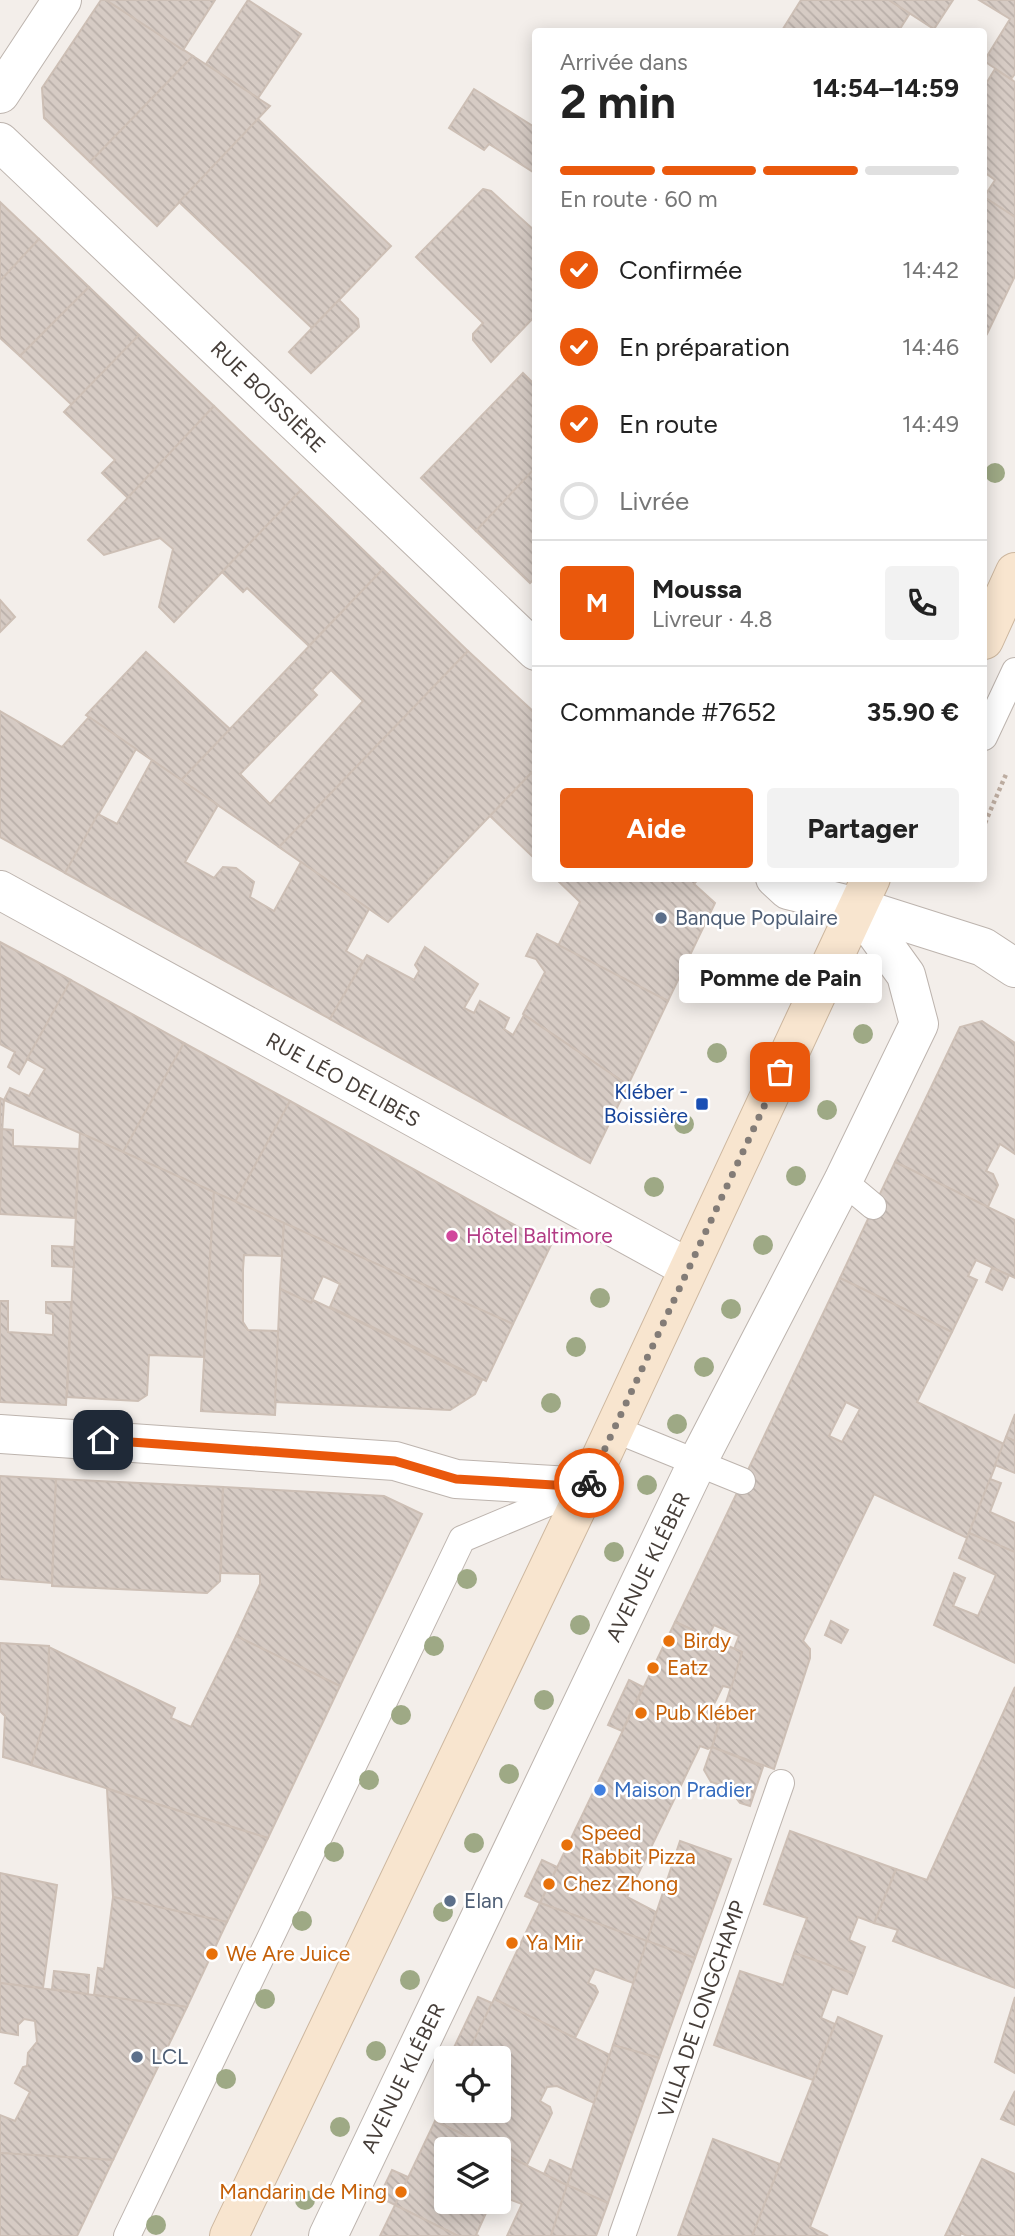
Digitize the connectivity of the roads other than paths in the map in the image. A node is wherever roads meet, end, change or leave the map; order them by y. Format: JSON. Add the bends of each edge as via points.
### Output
{"nodes":[{"id":1,"x":62,"y":0,"type":"edge"},
{"id":2,"x":0,"y":94,"type":"edge"},
{"id":3,"x":0,"y":142,"type":"edge"},
{"id":4,"x":1015,"y":572,"type":"edge"},
{"id":5,"x":987,"y":633,"type":"edge"},
{"id":6,"x":532,"y":647,"type":"edge"},
{"id":7,"x":1015,"y":671,"type":"edge"},
{"id":8,"x":987,"y":731,"type":"edge"},
{"id":9,"x":779,"y":882,"type":"edge"},
{"id":10,"x":883,"y":882,"type":"edge"},
{"id":11,"x":0,"y":890,"type":"edge"},
{"id":12,"x":864,"y":892,"type":"edge"},
{"id":13,"x":1015,"y":968,"type":"edge"},
{"id":14,"x":843,"y":1181,"type":"junction"},
{"id":15,"x":873,"y":1206,"type":"dead end"},
{"id":16,"x":688,"y":1268,"type":"junction"},
{"id":17,"x":614,"y":1429,"type":"junction"},
{"id":18,"x":0,"y":1434,"type":"edge"},
{"id":19,"x":697,"y":1463,"type":"junction"},
{"id":20,"x":742,"y":1481,"type":"dead end"},
{"id":21,"x":587,"y":1487,"type":"junction"},
{"id":22,"x":781,"y":1783,"type":"dead end"},
{"id":23,"x":127,"y":2236,"type":"edge"},
{"id":24,"x":229,"y":2236,"type":"edge"},
{"id":25,"x":328,"y":2236,"type":"edge"},
{"id":26,"x":622,"y":2236,"type":"edge"}],
"edges":[{"from":1,"to":2,"type":"street"},
{"from":3,"to":6,"type":"street","name":"RUE BOISSIÈRE"},
{"from":4,"to":5,"type":"main road"},
{"from":7,"to":8,"type":"lane"},
{"from":9,"to":12,"type":"street","via":[[788,890]]},
{"from":10,"to":12,"type":"lane"},
{"from":11,"to":16,"type":"street","name":"RUE LÉO DELIBES"},
{"from":12,"to":13,"type":"street","via":[[984,947]]},
{"from":12,"to":14,"type":"street","name":"AVENUE KLÉBER","via":[[906,975],[919,1024]]},
{"from":12,"to":16,"type":"main road"},
{"from":14,"to":15,"type":"lane"},
{"from":14,"to":19,"type":"street","name":"AVENUE KLÉBER"},
{"from":16,"to":17,"type":"main road"},
{"from":17,"to":19,"type":"lane"},
{"from":17,"to":21,"type":"main road"},
{"from":18,"to":21,"type":"street","via":[[395,1461],[456,1479]]},
{"from":19,"to":20,"type":"lane"},
{"from":19,"to":25,"type":"street","name":"AVENUE KLÉBER"},
{"from":21,"to":23,"type":"lane","via":[[462,1539]]},
{"from":21,"to":24,"type":"main road"},
{"from":22,"to":26,"type":"lane","name":"VILLA DE LONGCHAMP"}]}
